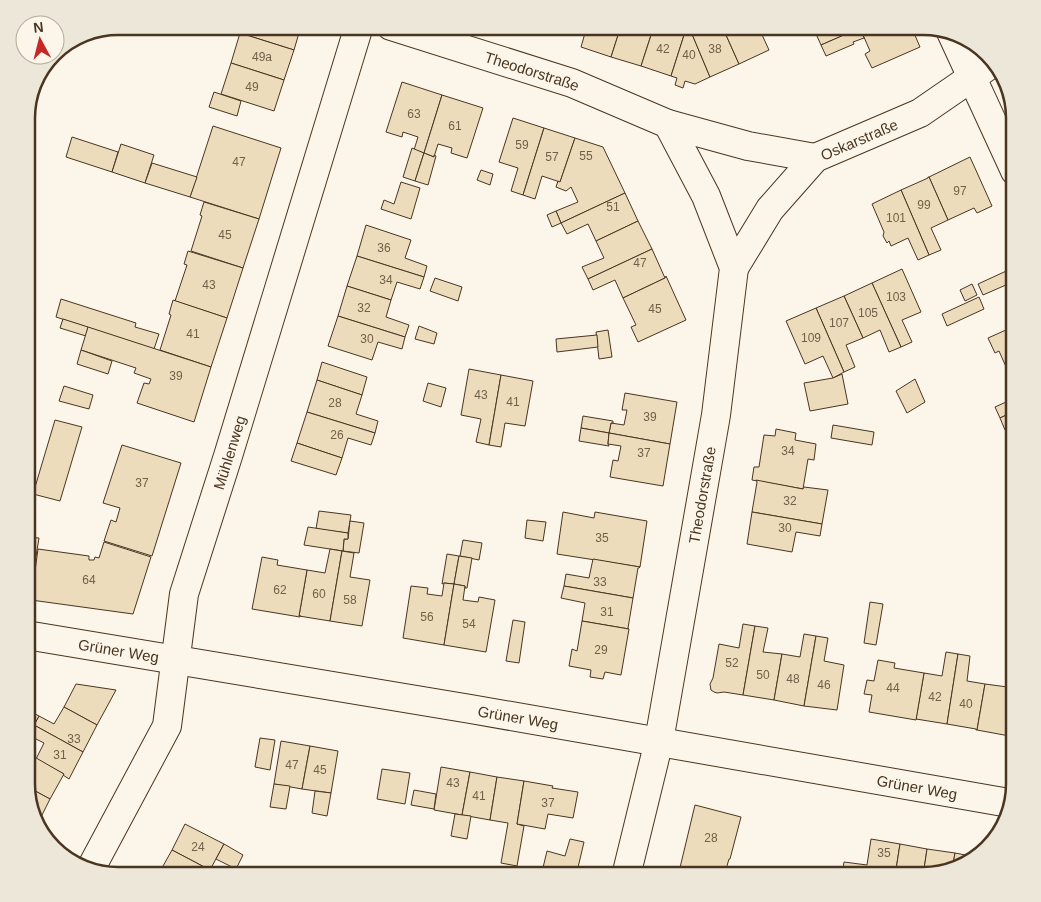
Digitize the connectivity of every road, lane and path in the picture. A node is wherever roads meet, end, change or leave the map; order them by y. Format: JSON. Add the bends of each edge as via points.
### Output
{"nodes":[{"id":1,"x":356,"y":35,"type":"edge"},
{"id":2,"x":420,"y":35,"type":"edge"},
{"id":3,"x":955,"y":41,"type":"edge"},
{"id":4,"x":988,"y":66,"type":"edge"},
{"id":5,"x":972,"y":77,"type":"junction"},
{"id":6,"x":668,"y":124,"type":"junction"},
{"id":7,"x":1006,"y":151,"type":"edge"},
{"id":8,"x":814,"y":158,"type":"junction"},
{"id":9,"x":734,"y":268,"type":"junction"},
{"id":10,"x":35,"y":636,"type":"edge"},
{"id":11,"x":175,"y":659,"type":"junction"},
{"id":12,"x":659,"y":741,"type":"junction"},
{"id":13,"x":1004,"y":802,"type":"edge"},
{"id":14,"x":94,"y":863,"type":"edge"},
{"id":15,"x":628,"y":867,"type":"edge"}],
"edges":[{"from":1,"to":11,"type":"street","name":"Mühlenweg","via":[[184,594]]},
{"from":2,"to":6,"type":"street","name":"Theodorstraße","via":[[572,83]]},
{"from":3,"to":5,"type":"street"},
{"from":4,"to":5,"type":"street","name":"Oskarstraße"},
{"from":5,"to":7,"type":"street"},
{"from":5,"to":8,"type":"street","name":"Oskarstraße","via":[[920,113]]},
{"from":6,"to":8,"type":"street","name":"Theodorstraße","via":[[748,146]]},
{"from":6,"to":9,"type":"street","name":"Theodorstraße","via":[[706,196]]},
{"from":8,"to":9,"type":"street","name":"Oskarstraße","via":[[770,209]]},
{"from":9,"to":12,"type":"street","name":"Theodorstraße","via":[[716,415]]},
{"from":10,"to":11,"type":"street","name":"Grüner Weg"},
{"from":11,"to":12,"type":"street","name":"Grüner Weg"},
{"from":11,"to":14,"type":"street","name":"Mühlenweg","via":[[167,726]]},
{"from":12,"to":13,"type":"street","name":"Grüner Weg"},
{"from":12,"to":15,"type":"street","name":"Theodorstraße"}]}
